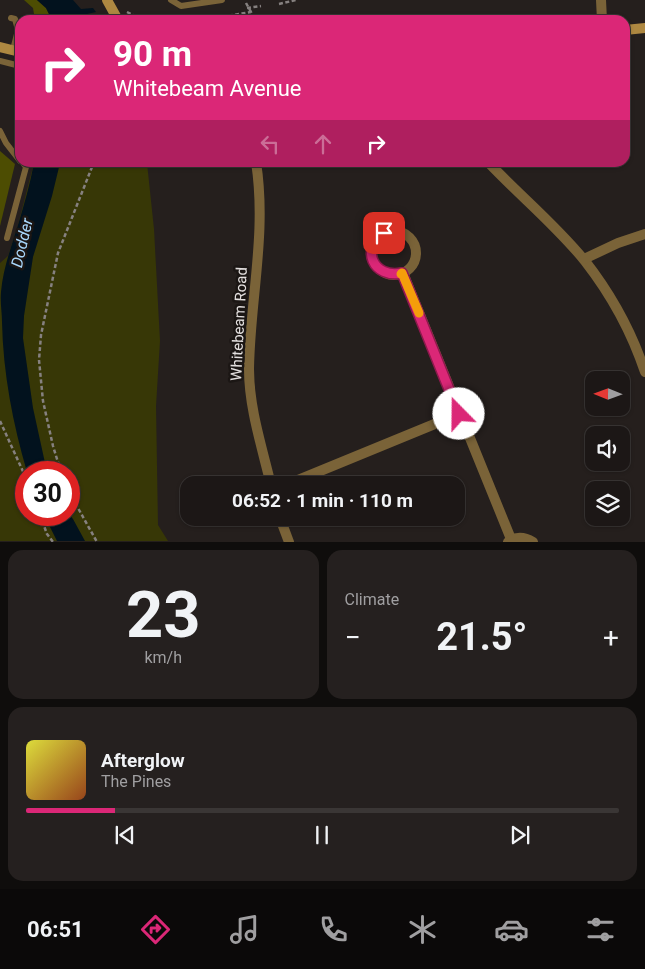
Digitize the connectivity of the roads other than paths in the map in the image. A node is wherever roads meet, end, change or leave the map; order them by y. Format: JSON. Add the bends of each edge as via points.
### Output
{"nodes":[{"id":1,"x":107,"y":0,"type":"edge"},
{"id":2,"x":171,"y":0,"type":"edge"},
{"id":3,"x":222,"y":0,"type":"edge"},
{"id":4,"x":601,"y":0,"type":"edge"},
{"id":5,"x":116,"y":15,"type":"edge"},
{"id":6,"x":602,"y":15,"type":"edge"},
{"id":7,"x":11,"y":18,"type":"dead end"},
{"id":8,"x":15,"y":18,"type":"edge"},
{"id":9,"x":645,"y":28,"type":"edge"},
{"id":10,"x":630,"y":30,"type":"edge"},
{"id":11,"x":0,"y":47,"type":"edge"},
{"id":12,"x":15,"y":51,"type":"edge"},
{"id":13,"x":0,"y":61,"type":"edge"},
{"id":14,"x":15,"y":65,"type":"edge"},
{"id":15,"x":0,"y":131,"type":"edge"},
{"id":16,"x":15,"y":153,"type":"edge"},
{"id":17,"x":23,"y":167,"type":"edge"},
{"id":18,"x":256,"y":167,"type":"edge"},
{"id":19,"x":493,"y":167,"type":"edge"},
{"id":20,"x":645,"y":234,"type":"edge"},
{"id":21,"x":7,"y":238,"type":"dead end"},
{"id":22,"x":584,"y":259,"type":"junction"},
{"id":23,"x":402,"y":273,"type":"junction"},
{"id":24,"x":645,"y":372,"type":"edge"},
{"id":25,"x":459,"y":414,"type":"junction"},
{"id":26,"x":269,"y":476,"type":"edge"},
{"id":27,"x":308,"y":476,"type":"edge"},
{"id":28,"x":283,"y":526,"type":"edge"},
{"id":29,"x":510,"y":540,"type":"edge"},
{"id":30,"x":290,"y":542,"type":"edge"},
{"id":31,"x":533,"y":542,"type":"edge"}],
"edges":[{"from":1,"to":5,"type":"main road"},
{"from":2,"to":3,"type":"lane","via":[[181,6]]},
{"from":4,"to":6,"type":"street"},
{"from":7,"to":8,"type":"lane"},
{"from":9,"to":10,"type":"main road"},
{"from":11,"to":12,"type":"main road"},
{"from":13,"to":14,"type":"lane"},
{"from":15,"to":16,"type":"lane"},
{"from":17,"to":21,"type":"lane"},
{"from":18,"to":26,"type":"street","name":"Whitebeam Road","via":[[260,242],[249,369],[251,396]]},
{"from":19,"to":22,"type":"street"},
{"from":20,"to":22,"type":"street"},
{"from":22,"to":24,"type":"street","via":[[620,315]]},
{"from":23,"to":23,"type":"street","via":[[392,275],[380,271],[373,260],[372,248],[384,233],[395,231],[406,235],[414,244],[414,261]]},
{"from":23,"to":25,"type":"street"},
{"from":25,"to":27,"type":"street"},
{"from":25,"to":29,"type":"street"},
{"from":28,"to":30,"type":"street"},
{"from":29,"to":31,"type":"street","via":[[524,538]]}]}
